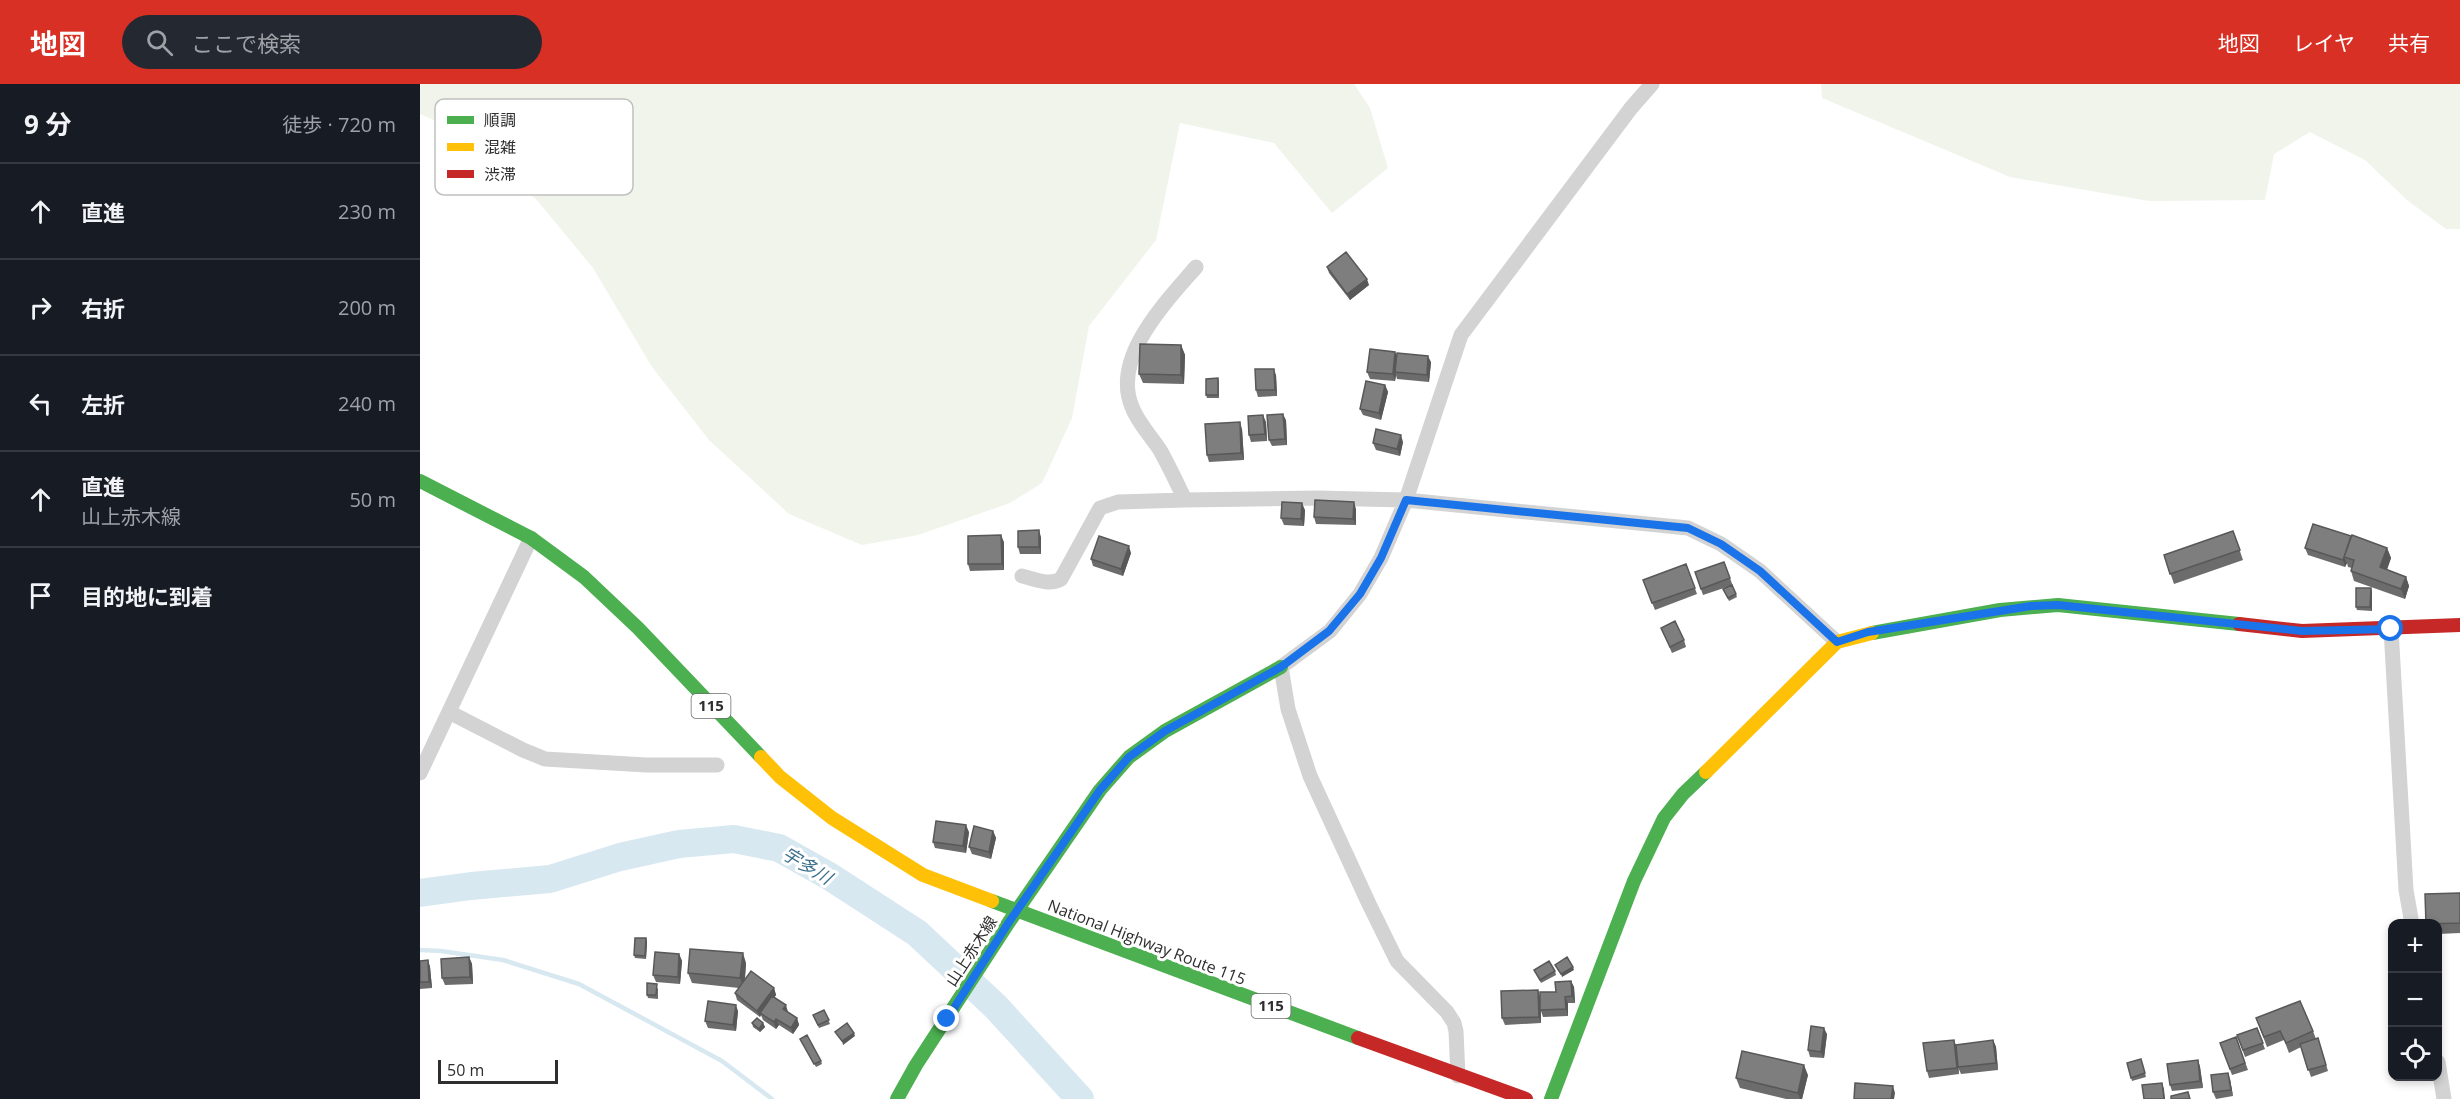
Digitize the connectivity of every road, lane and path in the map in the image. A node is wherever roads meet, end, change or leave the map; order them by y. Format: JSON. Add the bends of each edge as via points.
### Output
{"nodes":[{"id":1,"x":1652,"y":84,"type":"edge"},
{"id":2,"x":1196,"y":267,"type":"dead end"},
{"id":3,"x":420,"y":481,"type":"edge"},
{"id":4,"x":1185,"y":500,"type":"junction"},
{"id":5,"x":1406,"y":500,"type":"junction"},
{"id":6,"x":531,"y":538,"type":"junction"},
{"id":7,"x":1022,"y":576,"type":"dead end"},
{"id":8,"x":2460,"y":625,"type":"edge"},
{"id":9,"x":2391,"y":629,"type":"junction"},
{"id":10,"x":1837,"y":642,"type":"junction"},
{"id":11,"x":1281,"y":667,"type":"junction"},
{"id":12,"x":448,"y":712,"type":"junction"},
{"id":13,"x":717,"y":765,"type":"dead end"},
{"id":14,"x":420,"y":773,"type":"edge"},
{"id":15,"x":1013,"y":917,"type":"junction"},
{"id":16,"x":2411,"y":919,"type":"edge"},
{"id":17,"x":1458,"y":1076,"type":"junction"},
{"id":18,"x":2441,"y":1081,"type":"edge"},
{"id":19,"x":897,"y":1099,"type":"edge"},
{"id":20,"x":1526,"y":1099,"type":"edge"},
{"id":21,"x":1551,"y":1099,"type":"edge"},
{"id":22,"x":2444,"y":1099,"type":"edge"}],
"edges":[{"from":1,"to":5,"type":"street","via":[[1461,335]]},
{"from":2,"to":4,"type":"street","via":[[1143,334],[1129,366],[1126,387],[1132,408]]},
{"from":3,"to":6,"type":"main road","name":"National Highway Route 115","number":"115"},
{"from":4,"to":5,"type":"street"},
{"from":4,"to":7,"type":"street","via":[[1119,502],[1100,508],[1061,579],[1047,583]]},
{"from":5,"to":10,"type":"street","via":[[1688,528],[1721,544],[1760,571]]},
{"from":5,"to":11,"type":"street","via":[[1381,558],[1360,594],[1329,631]]},
{"from":6,"to":12,"type":"street"},
{"from":6,"to":15,"type":"main road","name":"National Highway Route 115","number":"115","via":[[584,577],[780,777],[832,818],[923,875]]},
{"from":8,"to":9,"type":"main road"},
{"from":9,"to":10,"type":"main road","via":[[2302,631],[2049,605],[1868,632]]},
{"from":9,"to":16,"type":"street","via":[[2406,890]]},
{"from":10,"to":21,"type":"main road","via":[[1683,794],[1664,818],[1634,881]]},
{"from":11,"to":15,"type":"main road","name":"山上赤木線","via":[[1165,731],[1129,757],[1100,790]]},
{"from":11,"to":17,"type":"street","via":[[1288,709],[1310,776],[1369,904],[1397,961],[1454,1023]]},
{"from":12,"to":13,"type":"street","via":[[545,759]]},
{"from":12,"to":14,"type":"street"},
{"from":15,"to":17,"type":"main road","name":"National Highway Route 115","number":"115"},
{"from":15,"to":19,"type":"main road","name":"山上赤木線"},
{"from":17,"to":20,"type":"main road","name":"National Highway Route 115","number":"115"},
{"from":18,"to":22,"type":"street"}]}
